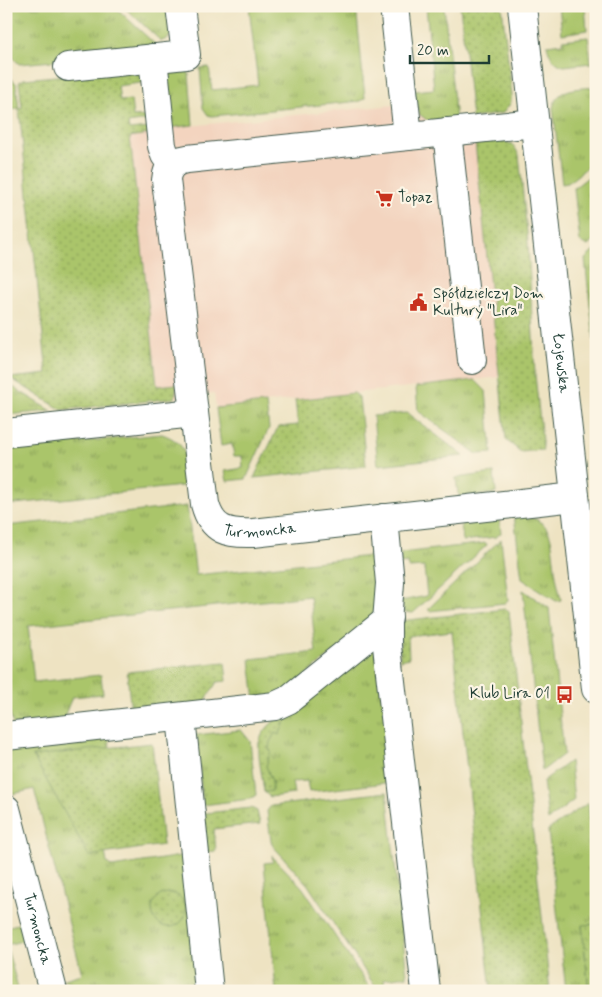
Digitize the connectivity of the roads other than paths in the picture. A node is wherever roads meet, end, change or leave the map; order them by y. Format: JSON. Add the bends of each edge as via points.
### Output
{"nodes":[{"id":1,"x":180,"y":6,"type":"edge"},
{"id":2,"x":394,"y":6,"type":"edge"},
{"id":3,"x":522,"y":6,"type":"edge"},
{"id":4,"x":153,"y":58,"type":"junction"},
{"id":5,"x":68,"y":67,"type":"dead end"},
{"id":6,"x":535,"y":123,"type":"junction"},
{"id":7,"x":447,"y":132,"type":"junction"},
{"id":8,"x":408,"y":136,"type":"junction"},
{"id":9,"x":172,"y":164,"type":"junction"},
{"id":10,"x":472,"y":360,"type":"dead end"},
{"id":11,"x":194,"y":413,"type":"junction"},
{"id":12,"x":6,"y":433,"type":"edge"},
{"id":13,"x":575,"y":497,"type":"junction"},
{"id":14,"x":384,"y":518,"type":"junction"},
{"id":15,"x":388,"y":618,"type":"junction"},
{"id":16,"x":596,"y":688,"type":"edge"},
{"id":17,"x":181,"y":717,"type":"junction"},
{"id":18,"x":15,"y":735,"type":"edge"},
{"id":19,"x":6,"y":809,"type":"edge"},
{"id":20,"x":53,"y":991,"type":"edge"},
{"id":21,"x":209,"y":991,"type":"edge"},
{"id":22,"x":426,"y":991,"type":"edge"}],
"edges":[{"from":1,"to":4,"type":"street","via":[[186,55]]},
{"from":2,"to":8,"type":"street"},
{"from":3,"to":6,"type":"street","name":"Łojewska"},
{"from":4,"to":5,"type":"street"},
{"from":4,"to":9,"type":"street","via":[[162,146]]},
{"from":6,"to":7,"type":"street"},
{"from":6,"to":13,"type":"street","name":"Łojewska"},
{"from":7,"to":8,"type":"street"},
{"from":7,"to":10,"type":"street"},
{"from":8,"to":9,"type":"street","via":[[187,159]]},
{"from":9,"to":11,"type":"street","name":"Turmoncka","via":[[166,180]]},
{"from":11,"to":12,"type":"street"},
{"from":11,"to":14,"type":"street","name":"Turmoncka","via":[[205,504],[210,518],[221,528],[235,534]]},
{"from":13,"to":14,"type":"street","name":"Turmoncka"},
{"from":13,"to":16,"type":"street","name":"Łojewska"},
{"from":14,"to":15,"type":"street","via":[[390,576]]},
{"from":15,"to":17,"type":"street","via":[[283,703],[268,708]]},
{"from":15,"to":22,"type":"street","via":[[387,646]]},
{"from":17,"to":18,"type":"street"},
{"from":17,"to":21,"type":"street"},
{"from":19,"to":20,"type":"street","name":"Turmoncka"}]}
